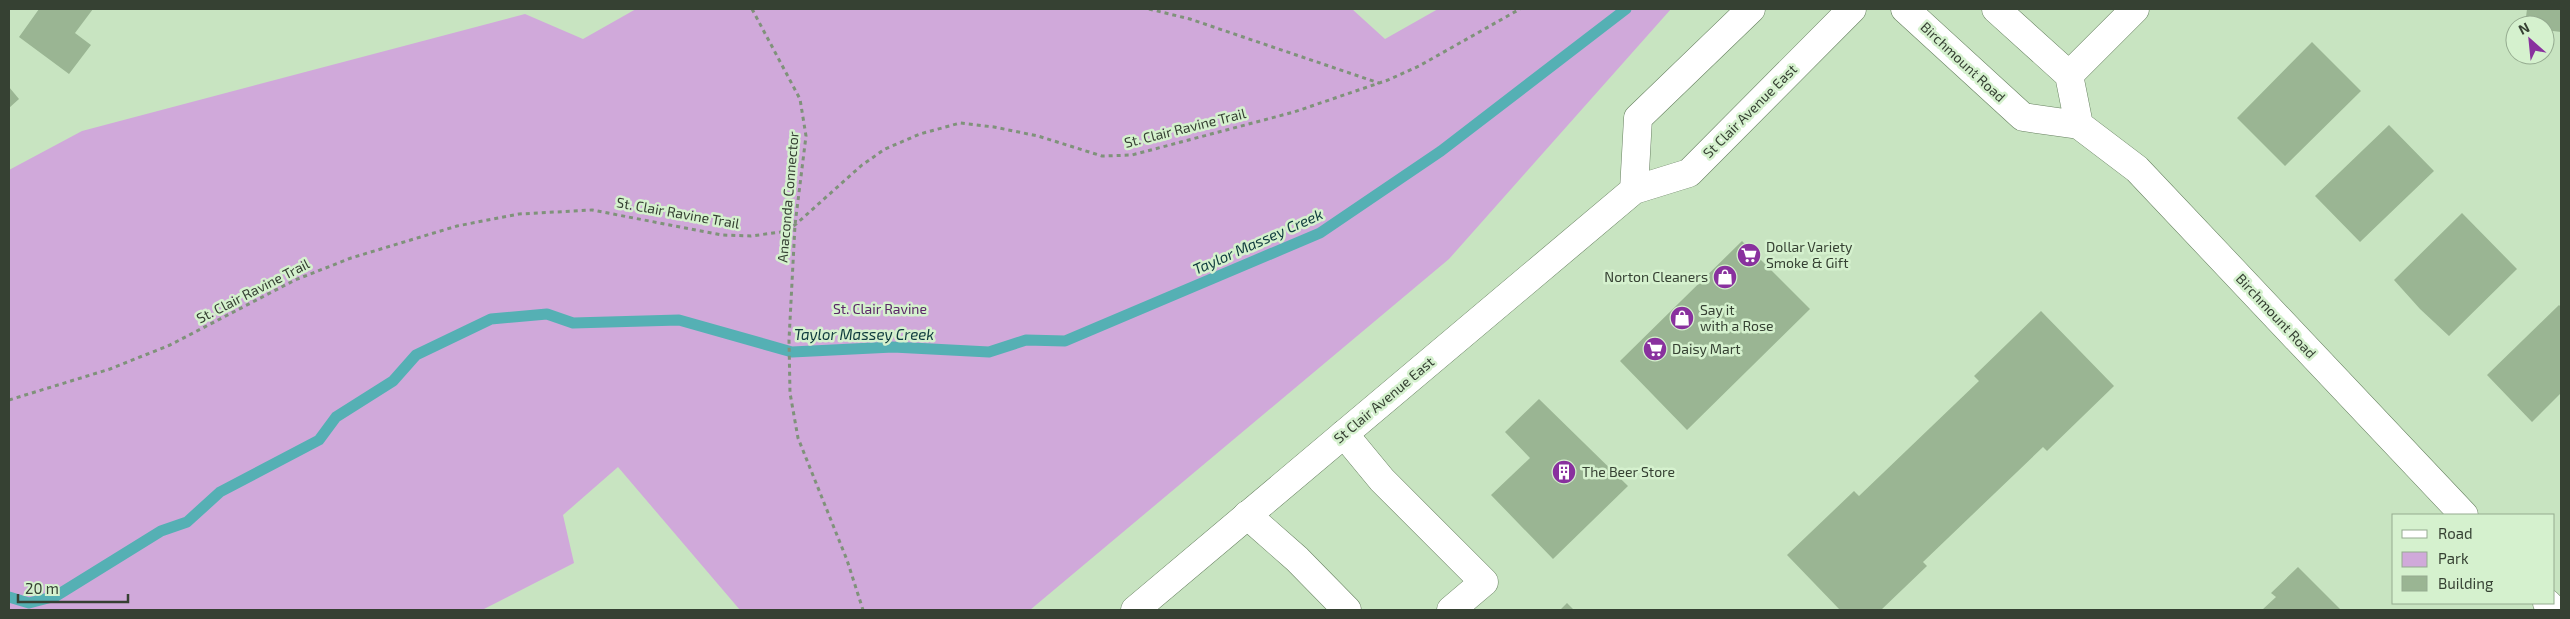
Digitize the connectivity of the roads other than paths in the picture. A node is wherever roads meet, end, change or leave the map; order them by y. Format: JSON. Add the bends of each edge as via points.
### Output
{"nodes":[{"id":1,"x":1751,"y":9,"type":"edge"},
{"id":2,"x":1852,"y":9,"type":"edge"},
{"id":3,"x":1905,"y":9,"type":"edge"},
{"id":4,"x":1996,"y":9,"type":"edge"},
{"id":5,"x":2135,"y":9,"type":"edge"},
{"id":6,"x":2069,"y":75,"type":"junction"},
{"id":7,"x":2079,"y":126,"type":"junction"},
{"id":8,"x":1634,"y":190,"type":"junction"},
{"id":9,"x":1344,"y":434,"type":"junction"},
{"id":10,"x":2463,"y":514,"type":"edge"},
{"id":11,"x":1247,"y":515,"type":"junction"},
{"id":12,"x":1135,"y":610,"type":"edge"},
{"id":13,"x":1347,"y":610,"type":"edge"},
{"id":14,"x":1452,"y":610,"type":"edge"}],
"edges":[{"from":1,"to":8,"type":"main road","via":[[1638,118]]},
{"from":2,"to":8,"type":"main road","name":"St Clair Avenue East","via":[[1689,173]]},
{"from":3,"to":7,"type":"main road","name":"Birchmount Road","via":[[2023,117]]},
{"from":4,"to":6,"type":"main road"},
{"from":5,"to":6,"type":"main road"},
{"from":6,"to":7,"type":"main road"},
{"from":7,"to":10,"type":"main road","name":"Birchmount Road","via":[[2137,169]]},
{"from":8,"to":9,"type":"main road","name":"St Clair Avenue East"},
{"from":9,"to":11,"type":"main road","name":"St Clair Avenue East"},
{"from":9,"to":14,"type":"main road","via":[[1382,480],[1484,582]]},
{"from":11,"to":12,"type":"main road","name":"St Clair Avenue East"},
{"from":11,"to":13,"type":"main road","via":[[1297,558]]}]}
